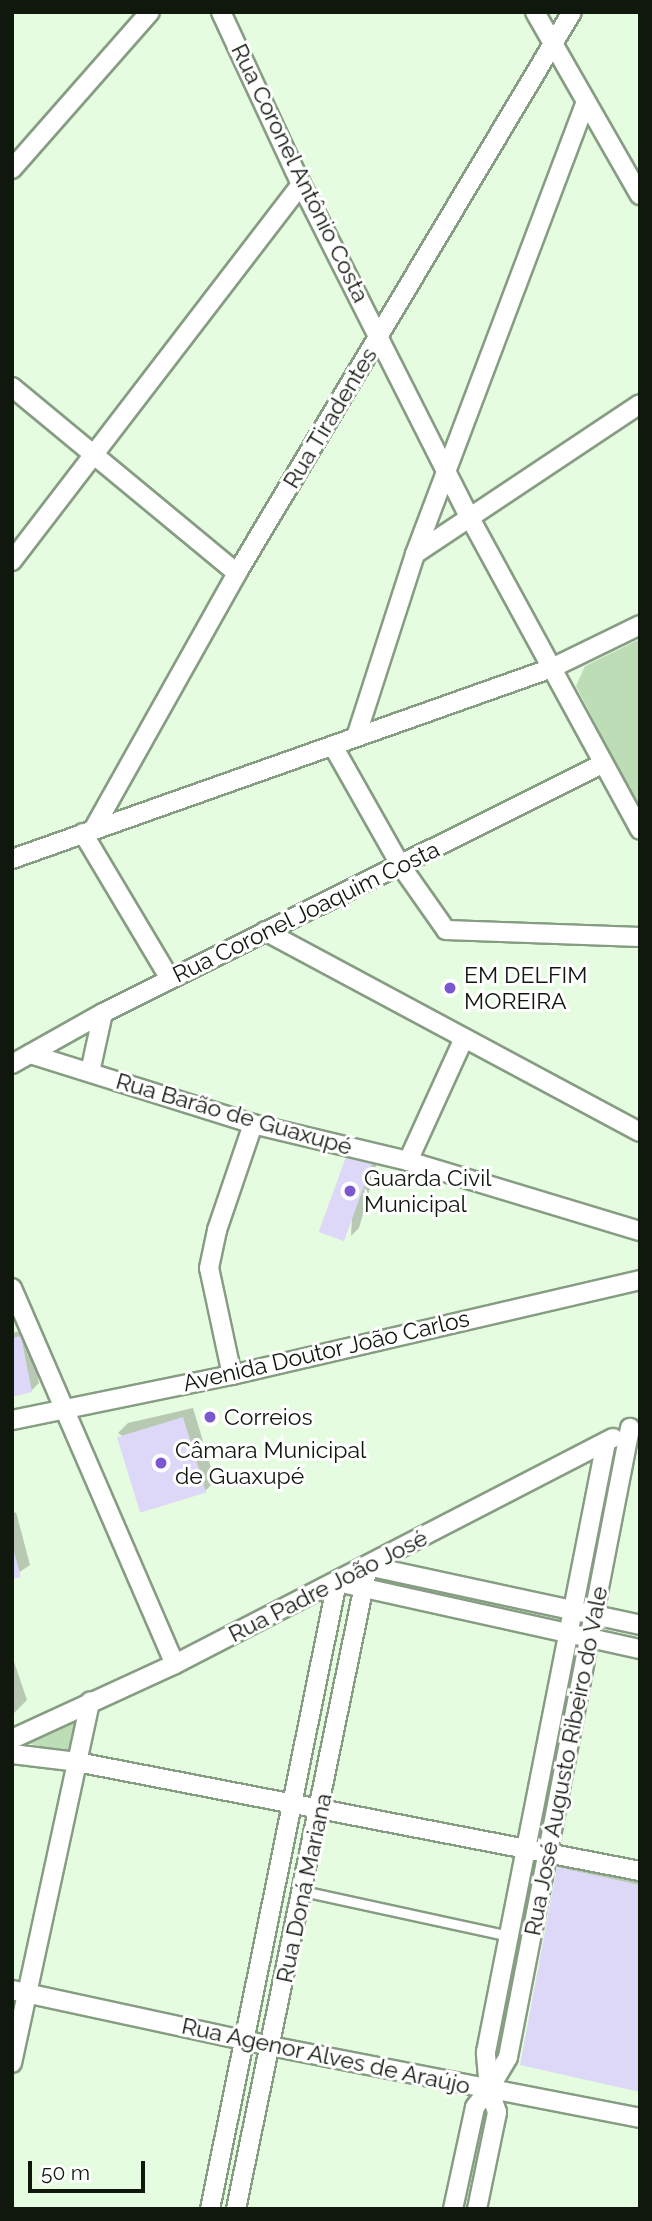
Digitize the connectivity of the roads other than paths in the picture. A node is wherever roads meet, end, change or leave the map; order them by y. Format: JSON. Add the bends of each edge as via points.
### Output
{"nodes":[{"id":1,"x":221,"y":12,"type":"edge"},
{"id":2,"x":535,"y":12,"type":"edge"},
{"id":3,"x":572,"y":12,"type":"edge"},
{"id":4,"x":139,"y":16,"type":"edge"},
{"id":5,"x":554,"y":44,"type":"junction"},
{"id":6,"x":585,"y":104,"type":"junction"},
{"id":7,"x":12,"y":169,"type":"edge"},
{"id":8,"x":301,"y":184,"type":"junction"},
{"id":9,"x":640,"y":195,"type":"edge"},
{"id":10,"x":380,"y":335,"type":"junction"},
{"id":11,"x":12,"y":387,"type":"edge"},
{"id":12,"x":640,"y":404,"type":"edge"},
{"id":13,"x":95,"y":455,"type":"junction"},
{"id":14,"x":447,"y":468,"type":"junction"},
{"id":15,"x":470,"y":518,"type":"junction"},
{"id":16,"x":415,"y":554,"type":"junction"},
{"id":17,"x":12,"y":561,"type":"edge"},
{"id":18,"x":237,"y":573,"type":"junction"},
{"id":19,"x":640,"y":625,"type":"edge"},
{"id":20,"x":552,"y":668,"type":"junction"},
{"id":21,"x":356,"y":737,"type":"junction"},
{"id":22,"x":332,"y":746,"type":"junction"},
{"id":23,"x":602,"y":764,"type":"junction"},
{"id":24,"x":88,"y":830,"type":"junction"},
{"id":25,"x":640,"y":830,"type":"edge"},
{"id":26,"x":12,"y":859,"type":"edge"},
{"id":27,"x":401,"y":866,"type":"junction"},
{"id":28,"x":265,"y":931,"type":"junction"},
{"id":29,"x":640,"y":937,"type":"edge"},
{"id":30,"x":170,"y":979,"type":"junction"},
{"id":31,"x":103,"y":1013,"type":"junction"},
{"id":32,"x":464,"y":1038,"type":"junction"},
{"id":33,"x":30,"y":1054,"type":"junction"},
{"id":34,"x":12,"y":1063,"type":"edge"},
{"id":35,"x":90,"y":1072,"type":"junction"},
{"id":36,"x":253,"y":1124,"type":"junction"},
{"id":37,"x":640,"y":1132,"type":"edge"},
{"id":38,"x":408,"y":1161,"type":"junction"},
{"id":39,"x":640,"y":1231,"type":"edge"},
{"id":40,"x":640,"y":1280,"type":"edge"},
{"id":41,"x":12,"y":1288,"type":"edge"},
{"id":42,"x":232,"y":1375,"type":"junction"},
{"id":43,"x":66,"y":1406,"type":"junction"},
{"id":44,"x":12,"y":1420,"type":"edge"},
{"id":45,"x":635,"y":1426,"type":"edge"},
{"id":46,"x":606,"y":1442,"type":"junction"},
{"id":47,"x":368,"y":1566,"type":"junction"},
{"id":48,"x":337,"y":1582,"type":"junction"},
{"id":49,"x":364,"y":1588,"type":"junction"},
{"id":50,"x":572,"y":1611,"type":"junction"},
{"id":51,"x":595,"y":1615,"type":"junction"},
{"id":52,"x":640,"y":1625,"type":"edge"},
{"id":53,"x":568,"y":1632,"type":"junction"},
{"id":54,"x":591,"y":1639,"type":"junction"},
{"id":55,"x":640,"y":1648,"type":"edge"},
{"id":56,"x":175,"y":1664,"type":"junction"},
{"id":57,"x":90,"y":1701,"type":"junction"},
{"id":58,"x":12,"y":1739,"type":"edge"},
{"id":59,"x":12,"y":1754,"type":"edge"},
{"id":60,"x":78,"y":1762,"type":"junction"},
{"id":61,"x":295,"y":1804,"type":"junction"},
{"id":62,"x":321,"y":1809,"type":"junction"},
{"id":63,"x":525,"y":1848,"type":"junction"},
{"id":64,"x":549,"y":1852,"type":"junction"},
{"id":65,"x":640,"y":1871,"type":"edge"},
{"id":66,"x":303,"y":1891,"type":"junction"},
{"id":67,"x":509,"y":1936,"type":"junction"},
{"id":68,"x":19,"y":1992,"type":"edge"},
{"id":69,"x":243,"y":2040,"type":"junction"},
{"id":70,"x":270,"y":2046,"type":"junction"},
{"id":71,"x":12,"y":2063,"type":"edge"},
{"id":72,"x":489,"y":2089,"type":"junction"},
{"id":73,"x":640,"y":2118,"type":"edge"},
{"id":74,"x":210,"y":2209,"type":"edge"},
{"id":75,"x":236,"y":2209,"type":"edge"},
{"id":76,"x":453,"y":2209,"type":"edge"},
{"id":77,"x":477,"y":2209,"type":"edge"}],
"edges":[{"from":1,"to":8,"type":"street","name":"Rua Coronel Antônio Costa"},
{"from":2,"to":5,"type":"street"},
{"from":3,"to":5,"type":"street","name":"Rua Tiradentes"},
{"from":4,"to":7,"type":"street"},
{"from":5,"to":6,"type":"street"},
{"from":5,"to":10,"type":"street","name":"Rua Tiradentes"},
{"from":6,"to":9,"type":"street"},
{"from":6,"to":14,"type":"street"},
{"from":8,"to":10,"type":"street","name":"Rua Coronel Antônio Costa"},
{"from":8,"to":13,"type":"street"},
{"from":10,"to":14,"type":"street","name":"Rua Coronel Antônio Costa"},
{"from":10,"to":18,"type":"street","name":"Rua Tiradentes"},
{"from":11,"to":13,"type":"street"},
{"from":12,"to":15,"type":"street"},
{"from":13,"to":17,"type":"street"},
{"from":13,"to":18,"type":"street"},
{"from":14,"to":15,"type":"street","name":"Rua Coronel Antônio Costa"},
{"from":14,"to":16,"type":"street"},
{"from":15,"to":16,"type":"street"},
{"from":15,"to":20,"type":"street","name":"Rua Coronel Antônio Costa"},
{"from":16,"to":21,"type":"street"},
{"from":18,"to":24,"type":"street","name":"Rua Tiradentes"},
{"from":19,"to":20,"type":"street"},
{"from":20,"to":21,"type":"street"},
{"from":20,"to":23,"type":"street","name":"Rua Coronel Antônio Costa"},
{"from":21,"to":22,"type":"street"},
{"from":22,"to":24,"type":"street"},
{"from":22,"to":27,"type":"street"},
{"from":23,"to":25,"type":"street","name":"Rua Coronel Antônio Costa"},
{"from":23,"to":27,"type":"street","name":"Rua Coronel Joaquim Costa"},
{"from":24,"to":26,"type":"street"},
{"from":24,"to":30,"type":"street"},
{"from":27,"to":28,"type":"street","name":"Rua Coronel Joaquim Costa"},
{"from":27,"to":29,"type":"street","via":[[439,923],[456,933]]},
{"from":28,"to":30,"type":"street","name":"Rua Coronel Joaquim Costa"},
{"from":28,"to":32,"type":"street"},
{"from":30,"to":31,"type":"street","name":"Rua Coronel Joaquim Costa"},
{"from":31,"to":33,"type":"street","name":"Rua Coronel Joaquim Costa"},
{"from":31,"to":35,"type":"street"},
{"from":32,"to":37,"type":"street"},
{"from":32,"to":38,"type":"street"},
{"from":33,"to":34,"type":"street","name":"Rua Coronel Joaquim Costa"},
{"from":33,"to":35,"type":"street","name":"Rua Barão de Guaxupé"},
{"from":35,"to":36,"type":"street","name":"Rua Barão de Guaxupé"},
{"from":36,"to":38,"type":"street","name":"Rua Barão de Guaxupé"},
{"from":36,"to":42,"type":"street","via":[[209,1268]]},
{"from":38,"to":39,"type":"street","name":"Rua Barão de Guaxupé"},
{"from":40,"to":42,"type":"street","name":"Avenida Doutor João Carlos"},
{"from":41,"to":43,"type":"street"},
{"from":42,"to":43,"type":"street","name":"Avenida Doutor João Carlos"},
{"from":43,"to":44,"type":"street","name":"Avenida Doutor João Carlos"},
{"from":43,"to":56,"type":"street"},
{"from":45,"to":46,"type":"street","name":"Rua Padre João José"},
{"from":45,"to":51,"type":"street","name":"Rua José Augusto Ribeiro do Vale"},
{"from":46,"to":47,"type":"street","name":"Rua Padre João José"},
{"from":46,"to":50,"type":"street","name":"Rua José Augusto Ribeiro do Vale"},
{"from":47,"to":48,"type":"street","name":"Rua Padre João José"},
{"from":47,"to":49,"type":"street","name":"Rua Doná Mariana"},
{"from":47,"to":50,"type":"street"},
{"from":48,"to":49,"type":"street"},
{"from":48,"to":56,"type":"street","name":"Rua Padre João José"},
{"from":48,"to":61,"type":"street","name":"Rua Doná Mariana"},
{"from":49,"to":53,"type":"street"},
{"from":49,"to":62,"type":"street","name":"Rua Doná Mariana"},
{"from":50,"to":51,"type":"street"},
{"from":50,"to":53,"type":"street","name":"Rua José Augusto Ribeiro do Vale"},
{"from":51,"to":52,"type":"street"},
{"from":51,"to":54,"type":"street","name":"Rua José Augusto Ribeiro do Vale"},
{"from":53,"to":54,"type":"street"},
{"from":53,"to":63,"type":"street","name":"Rua José Augusto Ribeiro do Vale"},
{"from":54,"to":55,"type":"street"},
{"from":54,"to":64,"type":"street","name":"Rua José Augusto Ribeiro do Vale"},
{"from":56,"to":57,"type":"street","name":"Rua Padre João José"},
{"from":57,"to":58,"type":"street","name":"Rua Padre João José"},
{"from":57,"to":60,"type":"street"},
{"from":59,"to":60,"type":"street"},
{"from":60,"to":61,"type":"street"},
{"from":60,"to":68,"type":"street"},
{"from":61,"to":62,"type":"street"},
{"from":61,"to":69,"type":"street","name":"Rua Doná Mariana"},
{"from":62,"to":63,"type":"street"},
{"from":62,"to":66,"type":"street","name":"Rua Doná Mariana"},
{"from":63,"to":64,"type":"street"},
{"from":63,"to":67,"type":"street","name":"Rua José Augusto Ribeiro do Vale"},
{"from":64,"to":65,"type":"street"},
{"from":64,"to":72,"type":"street","name":"Rua José Augusto Ribeiro do Vale","via":[[508,2057]]},
{"from":66,"to":67,"type":"lane"},
{"from":66,"to":70,"type":"street","name":"Rua Doná Mariana"},
{"from":67,"to":72,"type":"street","name":"Rua José Augusto Ribeiro do Vale","via":[[486,2052]]},
{"from":68,"to":69,"type":"street","name":"Rua Agenor Alves de Araújo"},
{"from":68,"to":71,"type":"street"},
{"from":69,"to":70,"type":"street","name":"Rua Agenor Alves de Araújo"},
{"from":69,"to":74,"type":"street","name":"Rua Doná Mariana"},
{"from":70,"to":72,"type":"street","name":"Rua Agenor Alves de Araújo"},
{"from":70,"to":75,"type":"street","name":"Rua Doná Mariana"},
{"from":72,"to":73,"type":"street","name":"Rua Agenor Alves de Araújo"},
{"from":72,"to":76,"type":"street","name":"Rua José Augusto Ribeiro do Vale","via":[[475,2107]]},
{"from":72,"to":77,"type":"street","name":"Rua José Augusto Ribeiro do Vale","via":[[497,2112]]}]}
